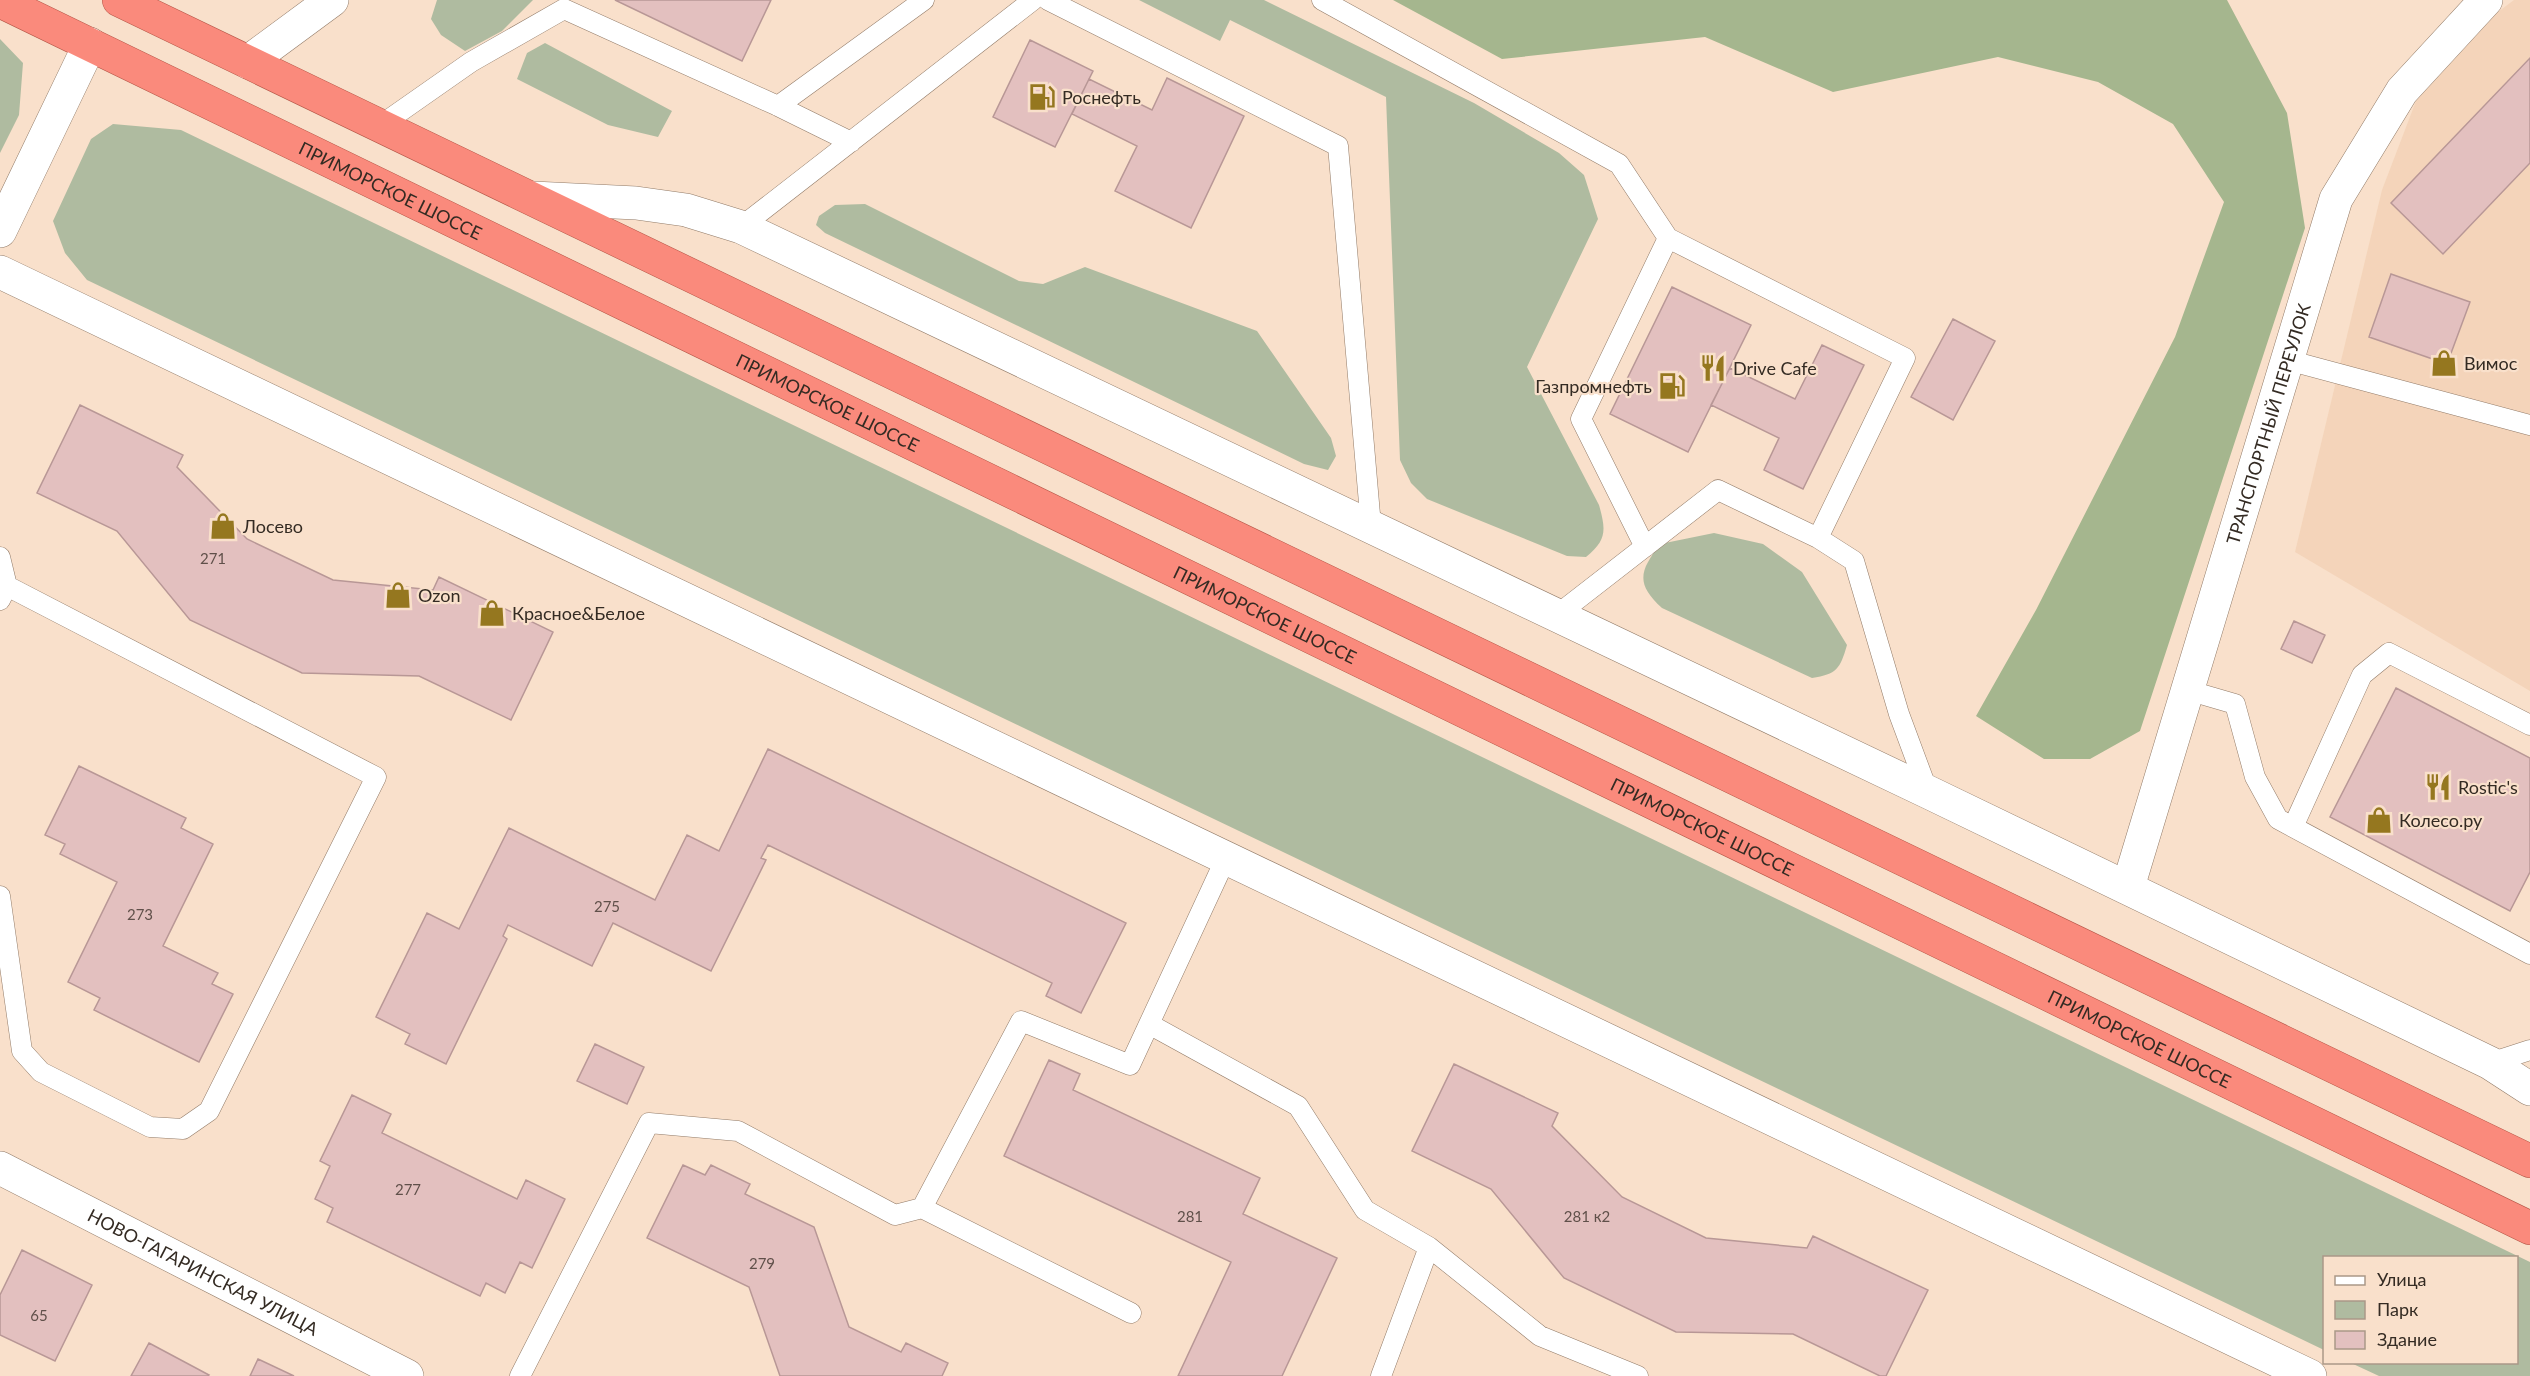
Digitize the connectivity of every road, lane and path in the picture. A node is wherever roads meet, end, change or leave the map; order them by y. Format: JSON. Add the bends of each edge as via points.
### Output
{"nodes":[{"id":1,"x":119,"y":0,"type":"edge"},
{"id":2,"x":332,"y":0,"type":"edge"},
{"id":3,"x":924,"y":0,"type":"edge"},
{"id":4,"x":1034,"y":0,"type":"edge"},
{"id":5,"x":1048,"y":0,"type":"edge"},
{"id":6,"x":1322,"y":0,"type":"edge"},
{"id":7,"x":2486,"y":0,"type":"edge"},
{"id":8,"x":0,"y":1,"type":"edge"},
{"id":9,"x":90,"y":44,"type":"junction"},
{"id":10,"x":248,"y":62,"type":"junction"},
{"id":11,"x":778,"y":106,"type":"junction"},
{"id":12,"x":381,"y":126,"type":"junction"},
{"id":13,"x":850,"y":142,"type":"junction"},
{"id":14,"x":533,"y":198,"type":"junction"},
{"id":15,"x":741,"y":227,"type":"junction"},
{"id":16,"x":0,"y":231,"type":"edge"},
{"id":17,"x":1668,"y":238,"type":"junction"},
{"id":18,"x":0,"y":272,"type":"edge"},
{"id":19,"x":2287,"y":360,"type":"junction"},
{"id":20,"x":2530,"y":425,"type":"edge"},
{"id":21,"x":1371,"y":526,"type":"junction"},
{"id":22,"x":1818,"y":538,"type":"junction"},
{"id":23,"x":1645,"y":547,"type":"junction"},
{"id":24,"x":0,"y":557,"type":"edge"},
{"id":25,"x":3,"y":593,"type":"edge"},
{"id":26,"x":1557,"y":615,"type":"junction"},
{"id":27,"x":2187,"y":690,"type":"junction"},
{"id":28,"x":2530,"y":725,"type":"edge"},
{"id":29,"x":1928,"y":792,"type":"junction"},
{"id":30,"x":2293,"y":827,"type":"junction"},
{"id":31,"x":1226,"y":858,"type":"junction"},
{"id":32,"x":2128,"y":887,"type":"junction"},
{"id":33,"x":0,"y":896,"type":"edge"},
{"id":34,"x":2530,"y":954,"type":"edge"},
{"id":35,"x":1149,"y":1024,"type":"junction"},
{"id":36,"x":2530,"y":1050,"type":"edge"},
{"id":37,"x":2490,"y":1062,"type":"junction"},
{"id":38,"x":2530,"y":1089,"type":"edge"},
{"id":39,"x":2530,"y":1161,"type":"edge"},
{"id":40,"x":0,"y":1168,"type":"edge"},
{"id":41,"x":922,"y":1208,"type":"junction"},
{"id":42,"x":2530,"y":1228,"type":"edge"},
{"id":43,"x":1429,"y":1247,"type":"junction"},
{"id":44,"x":1131,"y":1312,"type":"dead end"},
{"id":45,"x":1387,"y":1374,"type":"edge"},
{"id":46,"x":407,"y":1376,"type":"edge"},
{"id":47,"x":520,"y":1376,"type":"edge"},
{"id":48,"x":1638,"y":1376,"type":"edge"},
{"id":49,"x":2310,"y":1376,"type":"edge"}],
"edges":[{"from":1,"to":10,"type":"highway"},
{"from":2,"to":10,"type":"street"},
{"from":3,"to":11,"type":"lane"},
{"from":4,"to":13,"type":"lane"},
{"from":5,"to":21,"type":"lane","via":[[1338,146]]},
{"from":6,"to":17,"type":"lane","via":[[1619,164]]},
{"from":7,"to":19,"type":"street","name":"ТРАНСПОРТНЫЙ ПЕРЕУЛОК","via":[[2402,91],[2336,199]]},
{"from":8,"to":9,"type":"highway","name":"ПРИМОРСКОЕ ШОССЕ"},
{"from":9,"to":16,"type":"street"},
{"from":9,"to":42,"type":"highway","name":"ПРИМОРСКОЕ ШОССЕ"},
{"from":10,"to":12,"type":"highway"},
{"from":11,"to":12,"type":"lane","via":[[564,9],[471,62]]},
{"from":11,"to":13,"type":"lane"},
{"from":12,"to":14,"type":"highway"},
{"from":13,"to":15,"type":"lane"},
{"from":14,"to":15,"type":"street","via":[[636,202],[686,210]]},
{"from":14,"to":39,"type":"highway"},
{"from":15,"to":21,"type":"street"},
{"from":17,"to":22,"type":"lane","via":[[1905,358]]},
{"from":17,"to":23,"type":"lane","via":[[1581,419]]},
{"from":18,"to":31,"type":"street"},
{"from":19,"to":20,"type":"lane"},
{"from":19,"to":27,"type":"street","name":"ТРАНСПОРТНЫЙ ПЕРЕУЛОК"},
{"from":21,"to":26,"type":"street"},
{"from":22,"to":23,"type":"lane","via":[[1718,490]]},
{"from":22,"to":29,"type":"lane","via":[[1854,561],[1899,714]]},
{"from":23,"to":26,"type":"lane"},
{"from":24,"to":25,"type":"lane"},
{"from":25,"to":33,"type":"lane","via":[[375,777],[208,1111],[183,1129],[150,1127],[41,1072],[22,1052]]},
{"from":26,"to":29,"type":"street"},
{"from":27,"to":30,"type":"lane","via":[[2235,704],[2255,777],[2278,819]]},
{"from":27,"to":32,"type":"street","name":"ТРАНСПОРТНЫЙ ПЕРЕУЛОК"},
{"from":28,"to":30,"type":"lane","via":[[2389,653],[2362,675]]},
{"from":29,"to":32,"type":"street"},
{"from":30,"to":34,"type":"lane"},
{"from":31,"to":35,"type":"lane"},
{"from":31,"to":49,"type":"street"},
{"from":32,"to":37,"type":"street"},
{"from":35,"to":41,"type":"lane","via":[[1130,1065],[1021,1021]]},
{"from":35,"to":43,"type":"lane","via":[[1298,1106],[1365,1210]]},
{"from":36,"to":37,"type":"lane"},
{"from":37,"to":38,"type":"street"},
{"from":40,"to":46,"type":"street","name":"НОВО-ГАГАРИНСКАЯ УЛИЦА"},
{"from":41,"to":44,"type":"lane"},
{"from":41,"to":47,"type":"lane","via":[[895,1215],[738,1131],[649,1123]]},
{"from":43,"to":45,"type":"lane"},
{"from":43,"to":48,"type":"lane","via":[[1540,1336]]}]}
